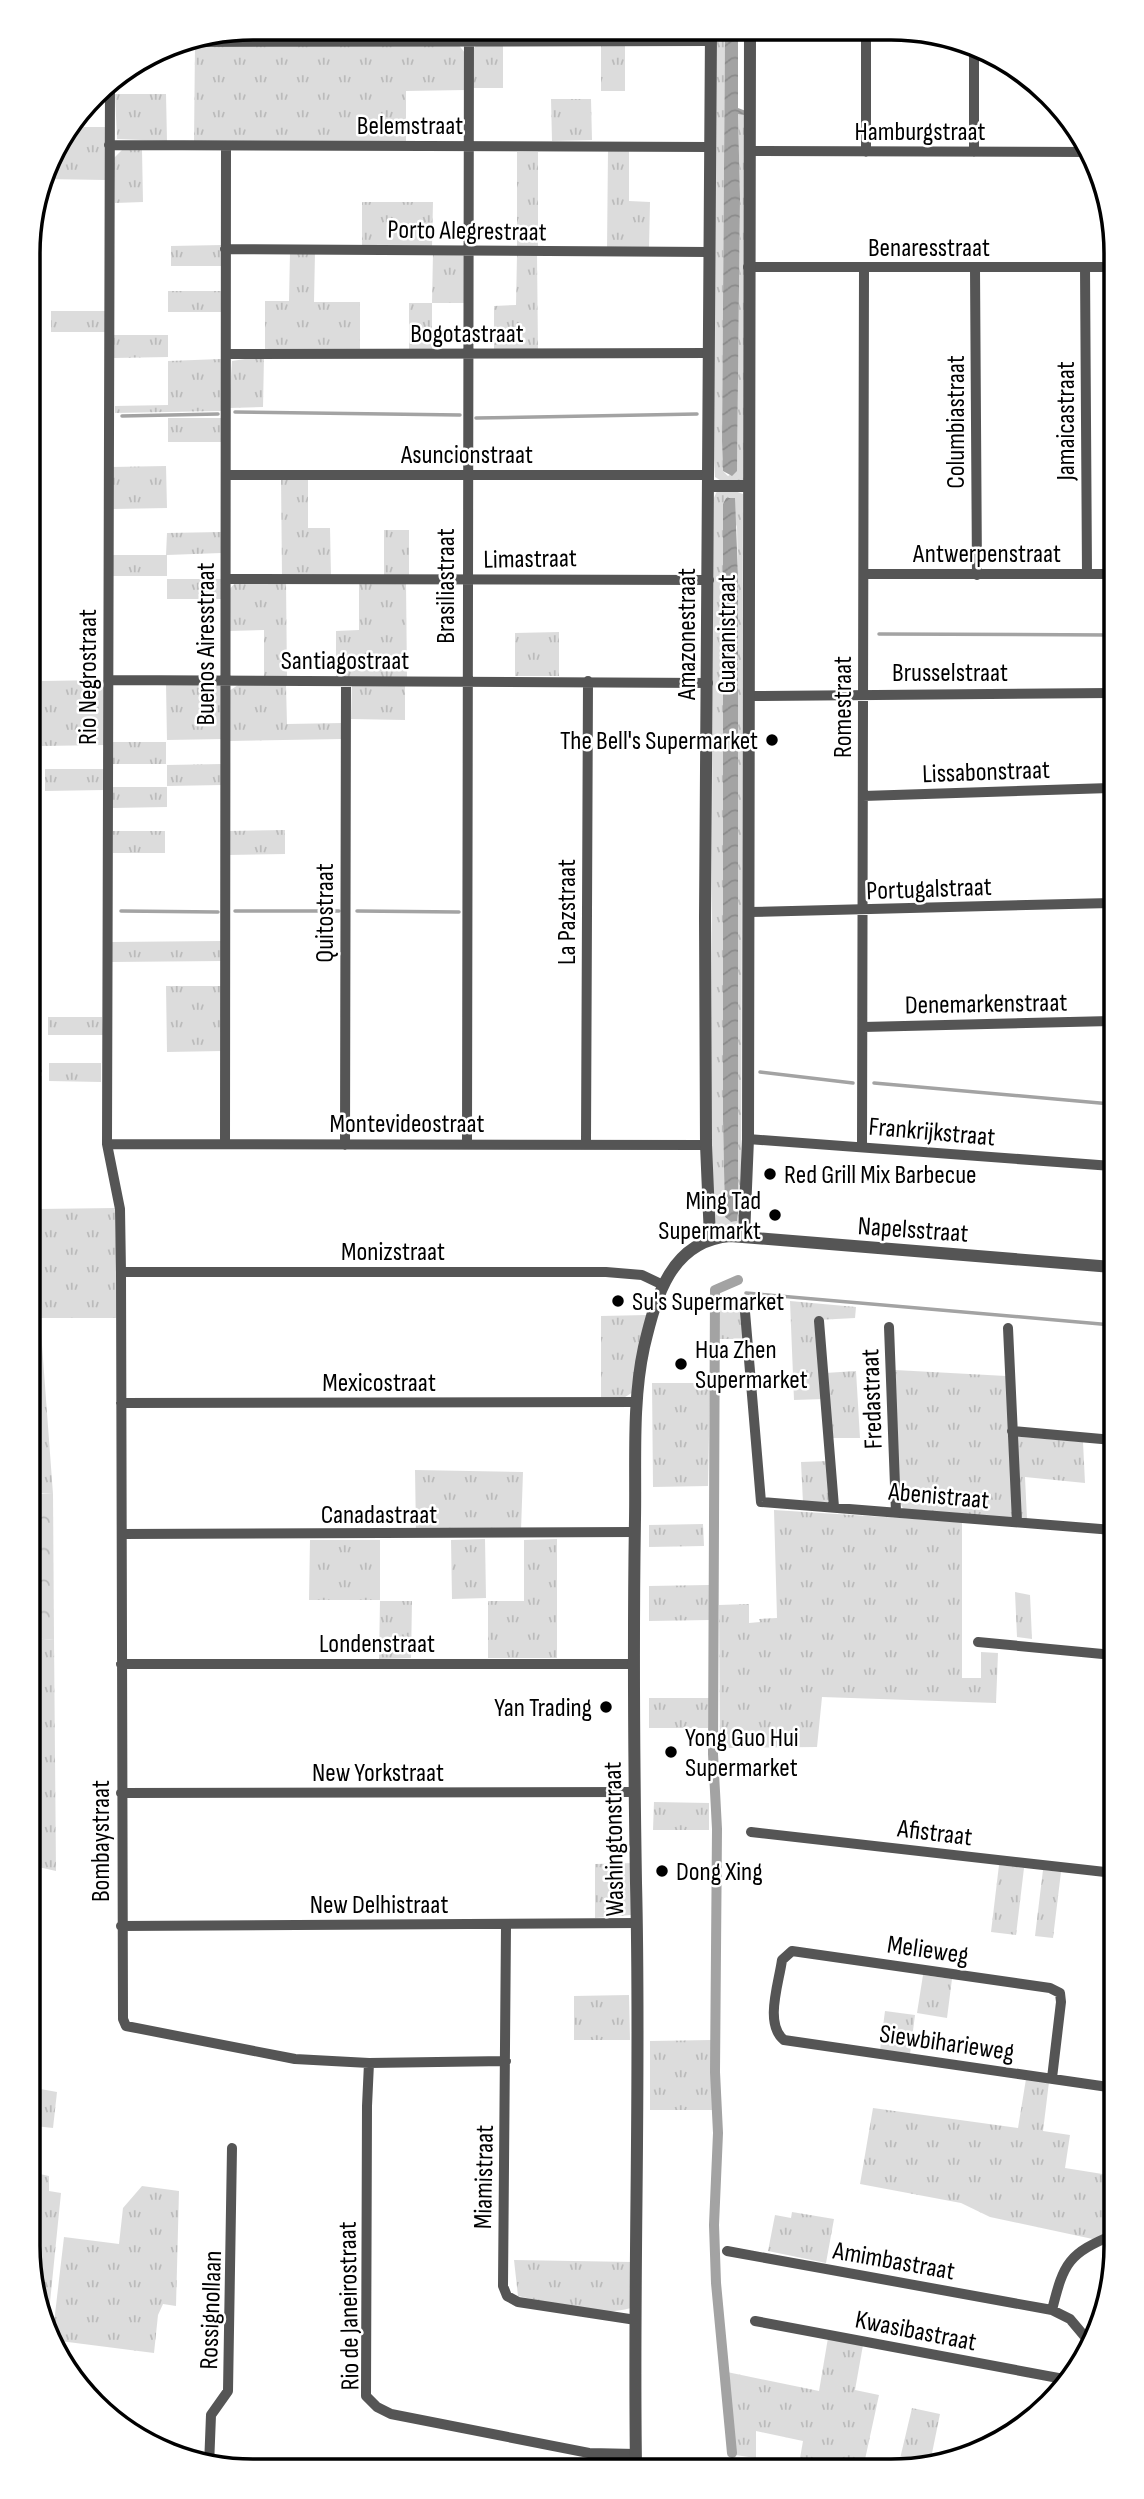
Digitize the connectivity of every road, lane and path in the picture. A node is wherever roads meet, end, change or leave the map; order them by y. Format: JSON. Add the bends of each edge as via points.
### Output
{"nodes":[{"id":1,"x":711,"y":40,"type":"edge"},
{"id":2,"x":750,"y":40,"type":"edge"},
{"id":3,"x":866,"y":40,"type":"edge"},
{"id":4,"x":342,"y":41,"type":"edge"},
{"id":5,"x":347,"y":41,"type":"joint"},
{"id":6,"x":350,"y":41,"type":"edge"},
{"id":7,"x":469,"y":41,"type":"edge"},
{"id":8,"x":974,"y":58,"type":"edge"},
{"id":9,"x":110,"y":96,"type":"edge"},
{"id":10,"x":109,"y":145,"type":"junction"},
{"id":11,"x":226,"y":146,"type":"junction"},
{"id":12,"x":467,"y":146,"type":"junction"},
{"id":13,"x":710,"y":147,"type":"junction"},
{"id":14,"x":1077,"y":150,"type":"edge"},
{"id":15,"x":750,"y":151,"type":"junction"},
{"id":16,"x":866,"y":152,"type":"junction"},
{"id":17,"x":974,"y":152,"type":"junction"},
{"id":18,"x":225,"y":249,"type":"junction"},
{"id":19,"x":469,"y":250,"type":"junction"},
{"id":20,"x":709,"y":252,"type":"junction"},
{"id":21,"x":748,"y":267,"type":"junction"},
{"id":22,"x":1085,"y":267,"type":"junction"},
{"id":23,"x":1104,"y":267,"type":"edge"},
{"id":24,"x":864,"y":268,"type":"junction"},
{"id":25,"x":975,"y":269,"type":"junction"},
{"id":26,"x":709,"y":353,"type":"junction"},
{"id":27,"x":226,"y":354,"type":"junction"},
{"id":28,"x":469,"y":354,"type":"junction"},
{"id":29,"x":226,"y":475,"type":"junction"},
{"id":30,"x":467,"y":475,"type":"junction"},
{"id":31,"x":708,"y":481,"type":"junction"},
{"id":32,"x":749,"y":486,"type":"junction"},
{"id":33,"x":864,"y":574,"type":"junction"},
{"id":34,"x":1087,"y":574,"type":"junction"},
{"id":35,"x":1104,"y":574,"type":"edge"},
{"id":36,"x":977,"y":575,"type":"junction"},
{"id":37,"x":226,"y":579,"type":"junction"},
{"id":38,"x":466,"y":580,"type":"junction"},
{"id":39,"x":709,"y":580,"type":"junction"},
{"id":40,"x":108,"y":680,"type":"junction"},
{"id":41,"x":466,"y":680,"type":"junction"},
{"id":42,"x":226,"y":681,"type":"junction"},
{"id":43,"x":588,"y":681,"type":"junction"},
{"id":44,"x":346,"y":682,"type":"junction"},
{"id":45,"x":708,"y":683,"type":"junction"},
{"id":46,"x":1104,"y":693,"type":"edge"},
{"id":47,"x":863,"y":694,"type":"junction"},
{"id":48,"x":749,"y":696,"type":"junction"},
{"id":49,"x":1104,"y":788,"type":"edge"},
{"id":50,"x":863,"y":796,"type":"junction"},
{"id":51,"x":1104,"y":903,"type":"edge"},
{"id":52,"x":861,"y":911,"type":"junction"},
{"id":53,"x":748,"y":912,"type":"junction"},
{"id":54,"x":1104,"y":1021,"type":"edge"},
{"id":55,"x":863,"y":1027,"type":"junction"},
{"id":56,"x":748,"y":1139,"type":"junction"},
{"id":57,"x":225,"y":1142,"type":"junction"},
{"id":58,"x":586,"y":1143,"type":"junction"},
{"id":59,"x":107,"y":1144,"type":"junction"},
{"id":60,"x":467,"y":1144,"type":"junction"},
{"id":61,"x":706,"y":1144,"type":"junction"},
{"id":62,"x":345,"y":1145,"type":"junction"},
{"id":63,"x":862,"y":1147,"type":"junction"},
{"id":64,"x":1104,"y":1166,"type":"edge"},
{"id":65,"x":744,"y":1236,"type":"junction"},
{"id":66,"x":710,"y":1238,"type":"junction"},
{"id":67,"x":1103,"y":1265,"type":"edge"},
{"id":68,"x":121,"y":1272,"type":"junction"},
{"id":69,"x":663,"y":1284,"type":"junction"},
{"id":70,"x":744,"y":1300,"type":"dead end"},
{"id":71,"x":819,"y":1321,"type":"dead end"},
{"id":72,"x":890,"y":1327,"type":"dead end"},
{"id":73,"x":1008,"y":1328,"type":"dead end"},
{"id":74,"x":637,"y":1402,"type":"junction"},
{"id":75,"x":121,"y":1404,"type":"junction"},
{"id":76,"x":1012,"y":1431,"type":"junction"},
{"id":77,"x":1103,"y":1439,"type":"edge"},
{"id":78,"x":834,"y":1507,"type":"junction"},
{"id":79,"x":897,"y":1512,"type":"junction"},
{"id":80,"x":1017,"y":1522,"type":"junction"},
{"id":81,"x":1103,"y":1529,"type":"edge"},
{"id":82,"x":635,"y":1532,"type":"junction"},
{"id":83,"x":122,"y":1534,"type":"junction"},
{"id":84,"x":978,"y":1642,"type":"dead end"},
{"id":85,"x":1103,"y":1654,"type":"edge"},
{"id":86,"x":121,"y":1664,"type":"junction"},
{"id":87,"x":632,"y":1664,"type":"junction"},
{"id":88,"x":121,"y":1793,"type":"junction"},
{"id":89,"x":634,"y":1793,"type":"junction"},
{"id":90,"x":751,"y":1832,"type":"dead end"},
{"id":91,"x":1103,"y":1873,"type":"edge"},
{"id":92,"x":638,"y":1923,"type":"junction"},
{"id":93,"x":121,"y":1926,"type":"junction"},
{"id":94,"x":506,"y":1926,"type":"junction"},
{"id":95,"x":776,"y":2033,"type":"joint"},
{"id":96,"x":506,"y":2061,"type":"junction"},
{"id":97,"x":369,"y":2063,"type":"junction"},
{"id":98,"x":1052,"y":2078,"type":"junction"},
{"id":99,"x":1103,"y":2086,"type":"edge"},
{"id":100,"x":232,"y":2148,"type":"dead end"},
{"id":101,"x":1103,"y":2241,"type":"edge"},
{"id":102,"x":727,"y":2251,"type":"dead end"},
{"id":103,"x":1052,"y":2310,"type":"junction"},
{"id":104,"x":636,"y":2320,"type":"junction"},
{"id":105,"x":755,"y":2321,"type":"dead end"},
{"id":106,"x":1084,"y":2336,"type":"edge"},
{"id":107,"x":1057,"y":2378,"type":"edge"},
{"id":108,"x":209,"y":2455,"type":"edge"},
{"id":109,"x":629,"y":2459,"type":"edge"},
{"id":110,"x":636,"y":2459,"type":"edge"}],
"edges":[{"from":1,"to":13,"type":"street","name":"Amazonestraat"},
{"from":2,"to":15,"type":"street","name":"Guaranistraat"},
{"from":3,"to":16,"type":"street"},
{"from":4,"to":5,"type":"street"},
{"from":5,"to":6,"type":"street"},
{"from":7,"to":12,"type":"street","name":"Brasiliastraat"},
{"from":8,"to":17,"type":"street"},
{"from":9,"to":10,"type":"street","name":"Rio Negrostraat"},
{"from":10,"to":11,"type":"street","name":"Belemstraat"},
{"from":10,"to":40,"type":"street","name":"Rio Negrostraat"},
{"from":11,"to":12,"type":"street","name":"Belemstraat"},
{"from":11,"to":18,"type":"street","name":"Buenos Airesstraat"},
{"from":12,"to":13,"type":"street","name":"Belemstraat"},
{"from":12,"to":19,"type":"street","name":"Brasiliastraat"},
{"from":13,"to":20,"type":"street","name":"Amazonestraat"},
{"from":14,"to":17,"type":"street","name":"Hamburgstraat"},
{"from":15,"to":16,"type":"street","name":"Hamburgstraat"},
{"from":15,"to":21,"type":"street","name":"Guaranistraat"},
{"from":16,"to":17,"type":"street","name":"Hamburgstraat"},
{"from":18,"to":19,"type":"street","name":"Porto Alegrestraat"},
{"from":18,"to":27,"type":"street","name":"Buenos Airesstraat"},
{"from":19,"to":20,"type":"street","name":"Porto Alegrestraat"},
{"from":19,"to":28,"type":"street","name":"Brasiliastraat"},
{"from":20,"to":26,"type":"street","name":"Amazonestraat"},
{"from":21,"to":24,"type":"street","name":"Benaresstraat"},
{"from":21,"to":32,"type":"street","name":"Guaranistraat"},
{"from":22,"to":23,"type":"street","name":"Benaresstraat"},
{"from":22,"to":25,"type":"street","name":"Benaresstraat"},
{"from":22,"to":34,"type":"street","name":"Jamaicastraat"},
{"from":24,"to":25,"type":"street","name":"Benaresstraat"},
{"from":24,"to":33,"type":"street","name":"Romestraat"},
{"from":25,"to":36,"type":"street","name":"Columbiastraat"},
{"from":26,"to":28,"type":"street","name":"Bogotastraat"},
{"from":26,"to":31,"type":"street","name":"Amazonestraat"},
{"from":27,"to":28,"type":"street","name":"Bogotastraat"},
{"from":27,"to":29,"type":"street","name":"Buenos Airesstraat"},
{"from":28,"to":30,"type":"street","name":"Brasiliastraat"},
{"from":29,"to":30,"type":"street","name":"Asuncionstraat"},
{"from":29,"to":37,"type":"street","name":"Buenos Airesstraat"},
{"from":30,"to":31,"type":"street","name":"Asuncionstraat"},
{"from":30,"to":38,"type":"street","name":"Brasiliastraat"},
{"from":31,"to":32,"type":"street"},
{"from":31,"to":39,"type":"street","name":"Amazonestraat"},
{"from":32,"to":48,"type":"street","name":"Guaranistraat"},
{"from":33,"to":36,"type":"street","name":"Antwerpenstraat"},
{"from":33,"to":47,"type":"street","name":"Romestraat"},
{"from":34,"to":35,"type":"street","name":"Antwerpenstraat"},
{"from":34,"to":36,"type":"street","name":"Antwerpenstraat"},
{"from":37,"to":38,"type":"street","name":"Limastraat"},
{"from":37,"to":42,"type":"street","name":"Buenos Airesstraat"},
{"from":38,"to":39,"type":"street","name":"Limastraat"},
{"from":38,"to":41,"type":"street","name":"Brasiliastraat"},
{"from":39,"to":45,"type":"street","name":"Amazonestraat"},
{"from":40,"to":42,"type":"street","name":"Santiagostraat"},
{"from":40,"to":59,"type":"street","name":"Rio Negrostraat"},
{"from":41,"to":43,"type":"street","name":"Santiagostraat"},
{"from":41,"to":44,"type":"street","name":"Santiagostraat"},
{"from":41,"to":60,"type":"street","name":"Brasiliastraat"},
{"from":42,"to":44,"type":"street","name":"Santiagostraat"},
{"from":42,"to":57,"type":"street","name":"Buenos Airesstraat"},
{"from":43,"to":45,"type":"street","name":"Santiagostraat"},
{"from":43,"to":58,"type":"street","name":"La Pazstraat"},
{"from":44,"to":62,"type":"street","name":"Quitostraat"},
{"from":45,"to":61,"type":"street","name":"Amazonestraat"},
{"from":46,"to":47,"type":"street","name":"Brusselstraat"},
{"from":47,"to":48,"type":"street","name":"Brusselstraat"},
{"from":47,"to":50,"type":"street","name":"Romestraat"},
{"from":48,"to":53,"type":"street","name":"Guaranistraat"},
{"from":49,"to":50,"type":"street","name":"Lissabonstraat"},
{"from":50,"to":52,"type":"street","name":"Romestraat"},
{"from":51,"to":52,"type":"street","name":"Portugalstraat"},
{"from":52,"to":53,"type":"street","name":"Portugalstraat"},
{"from":52,"to":55,"type":"street","name":"Romestraat"},
{"from":53,"to":56,"type":"street","name":"Guaranistraat"},
{"from":54,"to":55,"type":"street","name":"Denemarkenstraat"},
{"from":55,"to":63,"type":"street","name":"Romestraat"},
{"from":56,"to":63,"type":"street","name":"Frankrijkstraat"},
{"from":56,"to":65,"type":"street","name":"Guaranistraat"},
{"from":57,"to":59,"type":"street","name":"Montevideostraat"},
{"from":57,"to":62,"type":"street","name":"Montevideostraat"},
{"from":58,"to":60,"type":"street","name":"Montevideostraat"},
{"from":58,"to":61,"type":"street","name":"Montevideostraat"},
{"from":59,"to":68,"type":"street","name":"Rio Negrostraat","via":[[120,1209]]},
{"from":60,"to":62,"type":"street","name":"Montevideostraat"},
{"from":61,"to":66,"type":"street","name":"Amazonestraat"},
{"from":63,"to":64,"type":"street","name":"Frankrijkstraat"},
{"from":65,"to":66,"type":"street","name":"Napelsstraat"},
{"from":65,"to":67,"type":"street","name":"Napelsstraat"},
{"from":66,"to":69,"type":"street","name":"Washingtonstraat","via":[[692,1247]]},
{"from":68,"to":69,"type":"street","name":"Monizstraat","via":[[606,1272],[642,1275]]},
{"from":68,"to":75,"type":"street","name":"Bombaystraat"},
{"from":69,"to":74,"type":"street","name":"Washingtonstraat","via":[[645,1344]]},
{"from":70,"to":78,"type":"street","name":"Abenistraat","via":[[761,1502]]},
{"from":71,"to":78,"type":"street"},
{"from":72,"to":79,"type":"street","name":"Fredastraat"},
{"from":73,"to":76,"type":"street"},
{"from":74,"to":75,"type":"street","name":"Mexicostraat"},
{"from":74,"to":82,"type":"street","name":"Washingtonstraat"},
{"from":75,"to":83,"type":"street","name":"Bombaystraat"},
{"from":76,"to":77,"type":"street"},
{"from":76,"to":80,"type":"street"},
{"from":78,"to":79,"type":"street","name":"Abenistraat"},
{"from":79,"to":80,"type":"street","name":"Abenistraat"},
{"from":80,"to":81,"type":"street","name":"Abenistraat"},
{"from":82,"to":83,"type":"street","name":"Canadastraat"},
{"from":82,"to":87,"type":"street","name":"Washingtonstraat"},
{"from":83,"to":86,"type":"street","name":"Bombaystraat"},
{"from":84,"to":85,"type":"street"},
{"from":86,"to":87,"type":"street","name":"Londenstraat"},
{"from":86,"to":88,"type":"street","name":"Bombaystraat"},
{"from":87,"to":89,"type":"street","name":"Washingtonstraat"},
{"from":88,"to":89,"type":"street","name":"New Yorkstraat"},
{"from":88,"to":93,"type":"street","name":"Bombaystraat"},
{"from":89,"to":92,"type":"street","name":"Washingtonstraat"},
{"from":90,"to":91,"type":"street","name":"Afistraat"},
{"from":92,"to":94,"type":"street","name":"New Delhistraat"},
{"from":92,"to":104,"type":"street","name":"Washingtonstraat"},
{"from":93,"to":94,"type":"street","name":"New Delhistraat"},
{"from":93,"to":97,"type":"street","name":"Bombaystraat","via":[[121,2008],[127,2026],[295,2059]]},
{"from":94,"to":96,"type":"street","name":"Miamistraat"},
{"from":95,"to":98,"type":"street","name":"Siewbiharieweg","via":[[784,2040]]},
{"from":95,"to":98,"type":"street","name":"Melieweg","via":[[782,1960],[792,1951],[1050,1988],[1059,1993],[1061,2002]]},
{"from":96,"to":97,"type":"street","name":"Bombaystraat"},
{"from":96,"to":104,"type":"street","name":"Miamistraat","via":[[502,2234],[507,2296],[569,2312]]},
{"from":97,"to":109,"type":"street","name":"Rio de Janeirostraat","via":[[366,2396],[391,2414]]},
{"from":98,"to":99,"type":"street","name":"Siewbiharieweg"},
{"from":100,"to":108,"type":"street","name":"Rossignollaan","via":[[228,2390],[211,2415]]},
{"from":101,"to":103,"type":"street","via":[[1062,2271]]},
{"from":102,"to":103,"type":"street","name":"Amimbastraat"},
{"from":103,"to":106,"type":"street","via":[[1070,2319]]},
{"from":104,"to":110,"type":"street","name":"Washingtonstraat"},
{"from":105,"to":107,"type":"street","name":"Kwasibastraat"}]}
